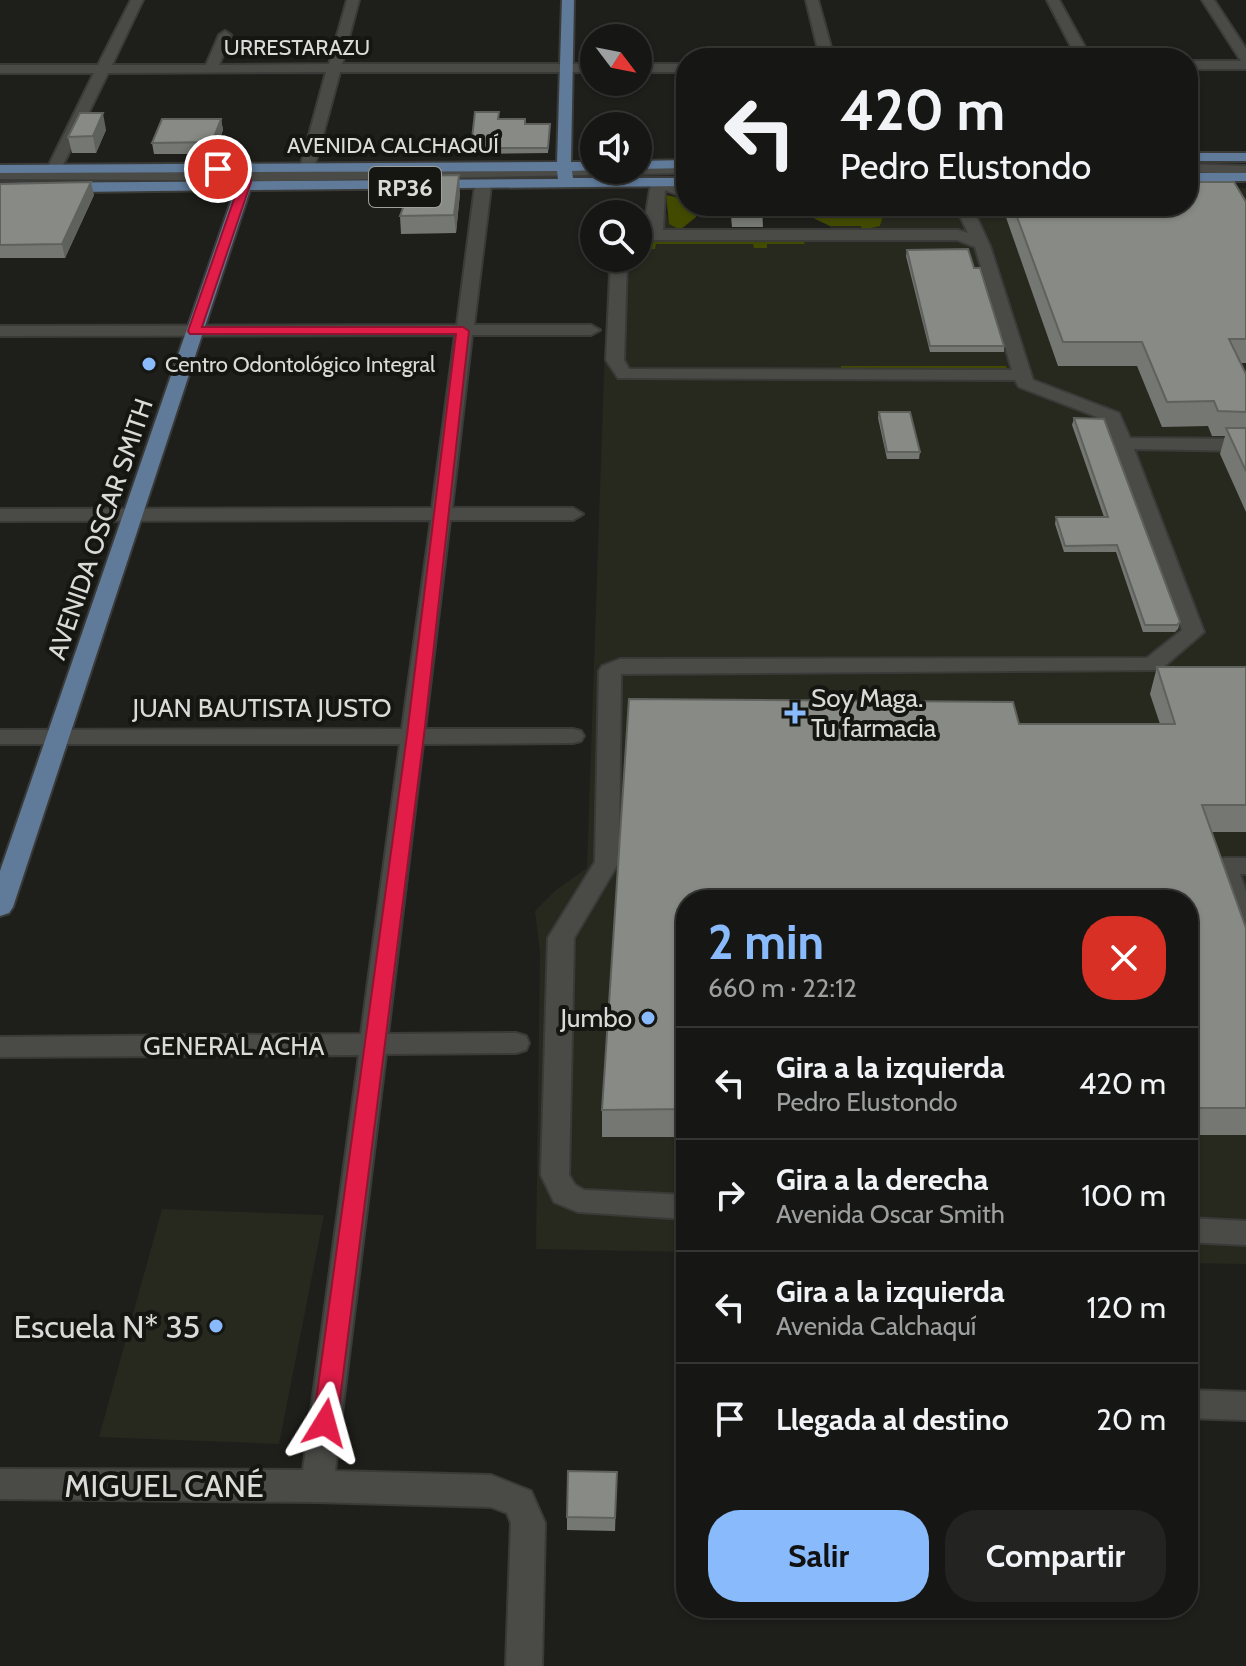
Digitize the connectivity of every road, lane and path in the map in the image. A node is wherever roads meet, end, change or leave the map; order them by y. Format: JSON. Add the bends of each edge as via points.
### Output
{"nodes":[{"id":1,"x":137,"y":0,"type":"edge"},
{"id":2,"x":353,"y":0,"type":"edge"},
{"id":3,"x":568,"y":0,"type":"edge"},
{"id":4,"x":812,"y":0,"type":"edge"},
{"id":5,"x":1053,"y":0,"type":"edge"},
{"id":6,"x":1208,"y":0,"type":"edge"},
{"id":7,"x":225,"y":35,"type":"dead end"},
{"id":8,"x":824,"y":48,"type":"edge"},
{"id":9,"x":1079,"y":48,"type":"edge"},
{"id":10,"x":1246,"y":62,"type":"edge"},
{"id":11,"x":1198,"y":64,"type":"edge"},
{"id":12,"x":580,"y":68,"type":"edge"},
{"id":13,"x":652,"y":68,"type":"edge"},
{"id":14,"x":676,"y":68,"type":"edge"},
{"id":15,"x":0,"y":69,"type":"edge"},
{"id":16,"x":101,"y":69,"type":"junction"},
{"id":17,"x":333,"y":69,"type":"junction"},
{"id":18,"x":566,"y":69,"type":"junction"},
{"id":19,"x":210,"y":70,"type":"junction"},
{"id":20,"x":1198,"y":157,"type":"edge"},
{"id":21,"x":1246,"y":157,"type":"edge"},
{"id":22,"x":1198,"y":165,"type":"edge"},
{"id":23,"x":443,"y":167,"type":"junction"},
{"id":24,"x":676,"y":167,"type":"edge"},
{"id":25,"x":1246,"y":167,"type":"edge"},
{"id":26,"x":307,"y":168,"type":"junction"},
{"id":27,"x":0,"y":169,"type":"edge"},
{"id":28,"x":53,"y":170,"type":"junction"},
{"id":29,"x":580,"y":171,"type":"edge"},
{"id":30,"x":652,"y":171,"type":"edge"},
{"id":31,"x":656,"y":173,"type":"junction"},
{"id":32,"x":0,"y":175,"type":"edge"},
{"id":33,"x":676,"y":175,"type":"edge"},
{"id":34,"x":566,"y":176,"type":"junction"},
{"id":35,"x":245,"y":179,"type":"junction"},
{"id":36,"x":676,"y":179,"type":"edge"},
{"id":37,"x":1198,"y":179,"type":"edge"},
{"id":38,"x":0,"y":186,"type":"edge"},
{"id":39,"x":483,"y":186,"type":"junction"},
{"id":40,"x":676,"y":186,"type":"edge"},
{"id":41,"x":1240,"y":189,"type":"edge"},
{"id":42,"x":970,"y":216,"type":"edge"},
{"id":43,"x":652,"y":220,"type":"edge"},
{"id":44,"x":652,"y":234,"type":"edge"},
{"id":45,"x":982,"y":246,"type":"junction"},
{"id":46,"x":618,"y":272,"type":"edge"},
{"id":47,"x":591,"y":330,"type":"dead end"},
{"id":48,"x":0,"y":331,"type":"edge"},
{"id":49,"x":195,"y":331,"type":"junction"},
{"id":50,"x":463,"y":331,"type":"junction"},
{"id":51,"x":1022,"y":375,"type":"junction"},
{"id":52,"x":1123,"y":443,"type":"junction"},
{"id":53,"x":1246,"y":445,"type":"edge"},
{"id":54,"x":440,"y":514,"type":"junction"},
{"id":55,"x":573,"y":514,"type":"dead end"},
{"id":56,"x":0,"y":515,"type":"edge"},
{"id":57,"x":132,"y":515,"type":"junction"},
{"id":58,"x":415,"y":735,"type":"junction"},
{"id":59,"x":573,"y":736,"type":"dead end"},
{"id":60,"x":0,"y":737,"type":"edge"},
{"id":61,"x":57,"y":737,"type":"junction"},
{"id":62,"x":1246,"y":866,"type":"edge"},
{"id":63,"x":0,"y":907,"type":"edge"},
{"id":64,"x":1246,"y":928,"type":"edge"},
{"id":65,"x":516,"y":1043,"type":"dead end"},
{"id":66,"x":374,"y":1045,"type":"junction"},
{"id":67,"x":0,"y":1047,"type":"edge"},
{"id":68,"x":676,"y":1207,"type":"edge"},
{"id":69,"x":1198,"y":1231,"type":"edge"},
{"id":70,"x":1246,"y":1233,"type":"edge"},
{"id":71,"x":1198,"y":1404,"type":"edge"},
{"id":72,"x":1246,"y":1406,"type":"edge"},
{"id":73,"x":0,"y":1484,"type":"edge"},
{"id":74,"x":317,"y":1486,"type":"junction"},
{"id":75,"x":524,"y":1666,"type":"edge"}],
"edges":[{"from":1,"to":16,"type":"street"},
{"from":2,"to":17,"type":"street"},
{"from":3,"to":18,"type":"main road"},
{"from":4,"to":8,"type":"street"},
{"from":5,"to":9,"type":"street"},
{"from":6,"to":10,"type":"street"},
{"from":7,"to":19,"type":"street"},
{"from":10,"to":11,"type":"street"},
{"from":12,"to":18,"type":"street","name":"URRESTARAZU"},
{"from":13,"to":14,"type":"street"},
{"from":15,"to":16,"type":"street","name":"URRESTARAZU"},
{"from":16,"to":19,"type":"street","name":"URRESTARAZU"},
{"from":16,"to":28,"type":"street"},
{"from":17,"to":18,"type":"street","name":"URRESTARAZU"},
{"from":17,"to":19,"type":"street","name":"URRESTARAZU"},
{"from":17,"to":26,"type":"street"},
{"from":18,"to":34,"type":"main road"},
{"from":20,"to":21,"type":"main road"},
{"from":22,"to":25,"type":"street"},
{"from":23,"to":26,"type":"main road","name":"AVENIDA CALCHAQUÍ","number":"RP36"},
{"from":23,"to":34,"type":"main road","name":"AVENIDA CALCHAQUÍ","number":"RP36"},
{"from":23,"to":35,"type":"main road"},
{"from":24,"to":31,"type":"street"},
{"from":26,"to":35,"type":"main road","name":"AVENIDA CALCHAQUÍ","number":"RP36"},
{"from":27,"to":28,"type":"main road","name":"AVENIDA CALCHAQUÍ","number":"RP36"},
{"from":28,"to":35,"type":"main road","name":"AVENIDA CALCHAQUÍ","number":"RP36"},
{"from":29,"to":34,"type":"main road","name":"AVENIDA CALCHAQUÍ","number":"RP36"},
{"from":30,"to":31,"type":"main road","name":"AVENIDA CALCHAQUÍ","number":"RP36"},
{"from":31,"to":33,"type":"street"},
{"from":31,"to":34,"type":"main road","name":"AVENIDA CALCHAQUÍ","number":"RP36"},
{"from":31,"to":36,"type":"main road","name":"AVENIDA CALCHAQUÍ","number":"RP36"},
{"from":31,"to":40,"type":"street"},
{"from":31,"to":43,"type":"street"},
{"from":32,"to":35,"type":"street"},
{"from":34,"to":35,"type":"street"},
{"from":34,"to":39,"type":"main road","name":"AVENIDA CALCHAQUÍ","number":"RP36"},
{"from":35,"to":38,"type":"main road","name":"AVENIDA CALCHAQUÍ","number":"RP36"},
{"from":35,"to":39,"type":"main road","name":"AVENIDA CALCHAQUÍ","number":"RP36"},
{"from":35,"to":49,"type":"main road","name":"AVENIDA OSCAR SMITH"},
{"from":37,"to":41,"type":"main road"},
{"from":39,"to":50,"type":"street"},
{"from":42,"to":45,"type":"street"},
{"from":44,"to":45,"type":"street","via":[[958,235]]},
{"from":45,"to":51,"type":"street"},
{"from":46,"to":51,"type":"street","via":[[615,360],[624,374]]},
{"from":47,"to":50,"type":"street"},
{"from":48,"to":49,"type":"street"},
{"from":49,"to":50,"type":"street"},
{"from":49,"to":57,"type":"main road","name":"AVENIDA OSCAR SMITH"},
{"from":50,"to":54,"type":"street"},
{"from":51,"to":52,"type":"street","via":[[1025,383],[1113,417]]},
{"from":52,"to":53,"type":"street"},
{"from":52,"to":68,"type":"street","via":[[1193,632],[1152,665],[633,666],[614,667],[608,676],[607,862],[561,938],[555,1175],[558,1190],[570,1199]]},
{"from":54,"to":55,"type":"street"},
{"from":54,"to":57,"type":"street"},
{"from":54,"to":58,"type":"street"},
{"from":56,"to":57,"type":"street"},
{"from":57,"to":61,"type":"main road","name":"AVENIDA OSCAR SMITH"},
{"from":58,"to":59,"type":"street","name":"JUAN BAUTISTA JUSTO"},
{"from":58,"to":61,"type":"street","name":"JUAN BAUTISTA JUSTO"},
{"from":58,"to":66,"type":"street"},
{"from":60,"to":61,"type":"street","name":"JUAN BAUTISTA JUSTO"},
{"from":61,"to":63,"type":"main road","name":"AVENIDA OSCAR SMITH"},
{"from":62,"to":64,"type":"street","via":[[1225,866]]},
{"from":65,"to":66,"type":"street","name":"GENERAL ACHA"},
{"from":66,"to":67,"type":"street","name":"GENERAL ACHA"},
{"from":66,"to":74,"type":"street"},
{"from":69,"to":70,"type":"street"},
{"from":71,"to":72,"type":"street"},
{"from":73,"to":74,"type":"street","name":"MIGUEL CANÉ"},
{"from":74,"to":75,"type":"street","name":"MIGUEL CANÉ","via":[[491,1491],[519,1502],[528,1523]]}]}
